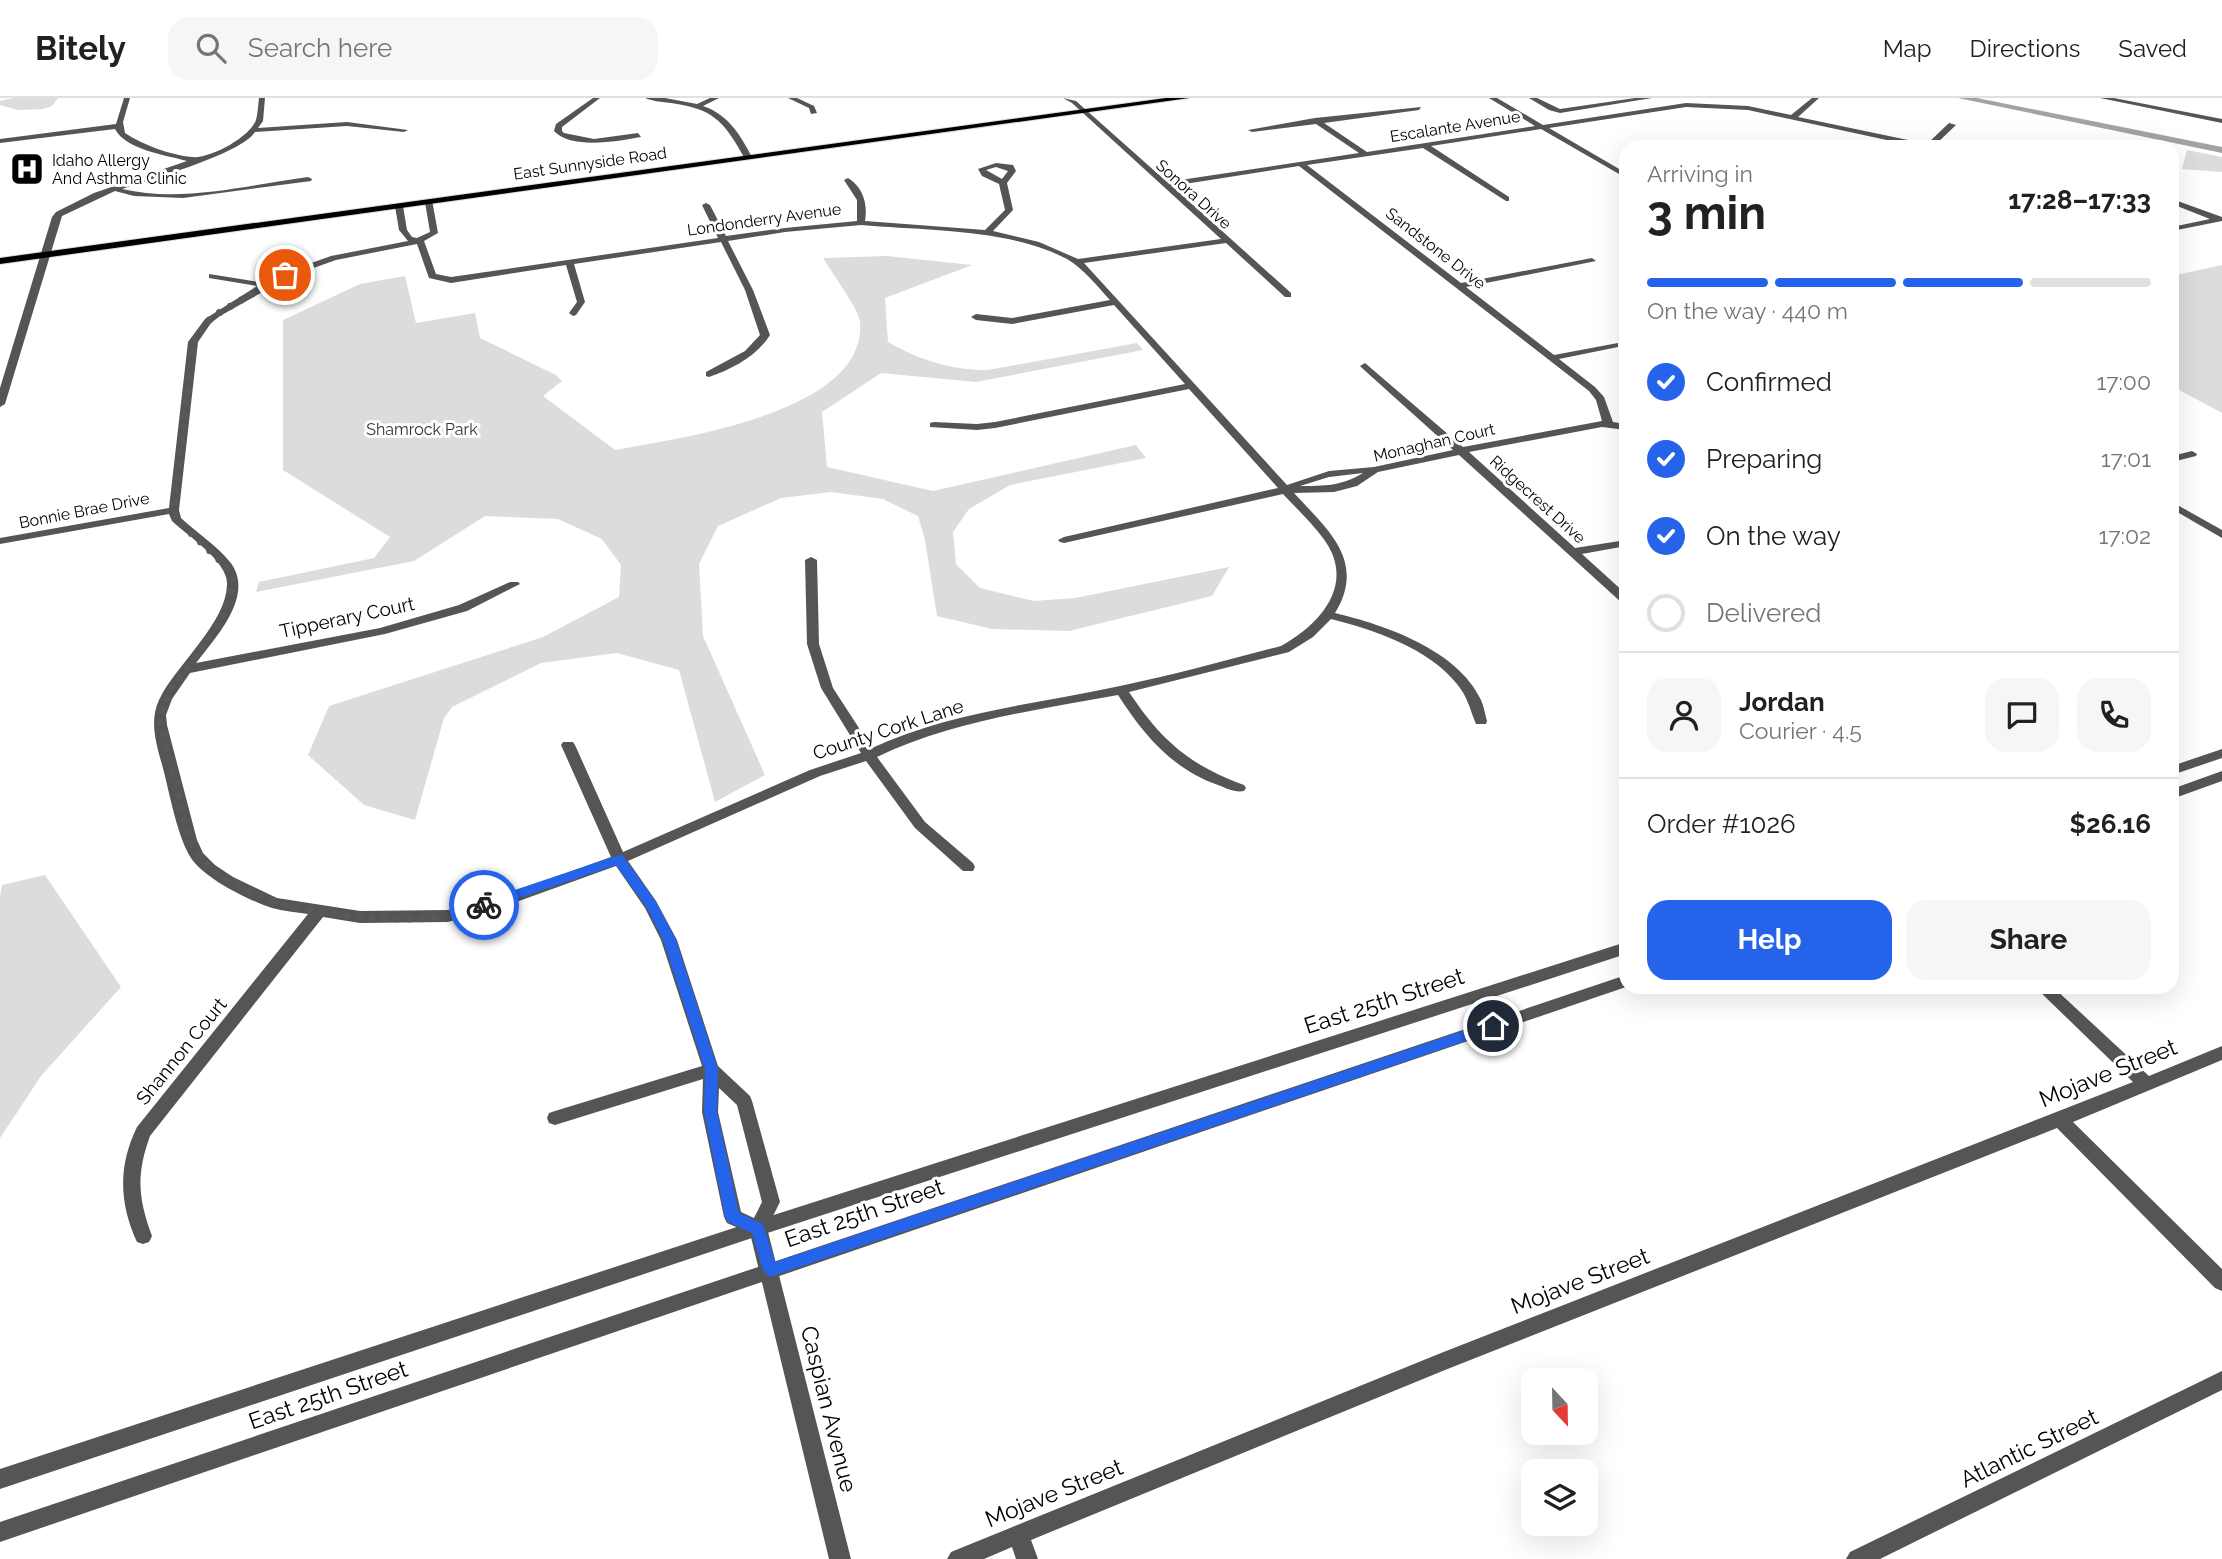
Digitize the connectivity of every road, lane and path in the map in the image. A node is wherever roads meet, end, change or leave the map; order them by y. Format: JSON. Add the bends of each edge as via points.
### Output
{"nodes":[{"id":1,"x":127,"y":98,"type":"edge"},
{"id":2,"x":262,"y":98,"type":"edge"},
{"id":3,"x":597,"y":98,"type":"edge"},
{"id":4,"x":648,"y":98,"type":"edge"},
{"id":5,"x":716,"y":98,"type":"edge"},
{"id":6,"x":792,"y":98,"type":"edge"},
{"id":7,"x":1066,"y":98,"type":"edge"},
{"id":8,"x":1185,"y":98,"type":"edge"},
{"id":9,"x":1492,"y":98,"type":"edge"},
{"id":10,"x":1532,"y":98,"type":"edge"},
{"id":11,"x":1648,"y":98,"type":"edge"},
{"id":12,"x":1816,"y":98,"type":"edge"},
{"id":13,"x":2103,"y":98,"type":"edge"},
{"id":14,"x":2155,"y":98,"type":"edge"},
{"id":15,"x":695,"y":107,"type":"junction"},
{"id":16,"x":2149,"y":107,"type":"junction"},
{"id":17,"x":1419,"y":108,"type":"dead end"},
{"id":18,"x":1082,"y":112,"type":"junction"},
{"id":19,"x":813,"y":113,"type":"dead end"},
{"id":20,"x":1793,"y":117,"type":"junction"},
{"id":21,"x":1315,"y":120,"type":"junction"},
{"id":22,"x":2222,"y":121,"type":"edge"},
{"id":23,"x":1952,"y":125,"type":"dead end"},
{"id":24,"x":119,"y":126,"type":"junction"},
{"id":25,"x":1540,"y":127,"type":"junction"},
{"id":26,"x":256,"y":130,"type":"junction"},
{"id":27,"x":404,"y":130,"type":"dead end"},
{"id":28,"x":1252,"y":130,"type":"dead end"},
{"id":29,"x":638,"y":135,"type":"dead end"},
{"id":30,"x":1897,"y":140,"type":"edge"},
{"id":31,"x":1936,"y":140,"type":"edge"},
{"id":32,"x":0,"y":141,"type":"edge"},
{"id":33,"x":1424,"y":145,"type":"junction"},
{"id":34,"x":1366,"y":154,"type":"junction"},
{"id":35,"x":748,"y":157,"type":"junction"},
{"id":36,"x":194,"y":160,"type":"junction"},
{"id":37,"x":1301,"y":164,"type":"junction"},
{"id":38,"x":1619,"y":172,"type":"edge"},
{"id":39,"x":308,"y":179,"type":"dead end"},
{"id":40,"x":848,"y":180,"type":"dead end"},
{"id":41,"x":1003,"y":183,"type":"dead end"},
{"id":42,"x":1164,"y":185,"type":"junction"},
{"id":43,"x":114,"y":189,"type":"junction"},
{"id":44,"x":1506,"y":199,"type":"dead end"},
{"id":45,"x":429,"y":202,"type":"junction"},
{"id":46,"x":2179,"y":204,"type":"edge"},
{"id":47,"x":706,"y":205,"type":"dead end"},
{"id":48,"x":399,"y":206,"type":"junction"},
{"id":49,"x":2221,"y":219,"type":"edge"},
{"id":50,"x":861,"y":223,"type":"junction"},
{"id":51,"x":2179,"y":228,"type":"edge"},
{"id":52,"x":988,"y":232,"type":"junction"},
{"id":53,"x":722,"y":240,"type":"junction"},
{"id":54,"x":1226,"y":241,"type":"junction"},
{"id":55,"x":420,"y":242,"type":"junction"},
{"id":56,"x":1156,"y":253,"type":"junction"},
{"id":57,"x":44,"y":255,"type":"junction"},
{"id":58,"x":0,"y":261,"type":"edge"},
{"id":59,"x":1592,"y":261,"type":"dead end"},
{"id":60,"x":1077,"y":262,"type":"junction"},
{"id":61,"x":570,"y":264,"type":"junction"},
{"id":62,"x":1087,"y":270,"type":"junction"},
{"id":63,"x":212,"y":276,"type":"dead end"},
{"id":64,"x":264,"y":285,"type":"junction"},
{"id":65,"x":1460,"y":286,"type":"junction"},
{"id":66,"x":1288,"y":295,"type":"dead end"},
{"id":67,"x":1115,"y":302,"type":"junction"},
{"id":68,"x":573,"y":313,"type":"dead end"},
{"id":69,"x":976,"y":317,"type":"dead end"},
{"id":70,"x":1615,"y":345,"type":"dead end"},
{"id":71,"x":1551,"y":358,"type":"junction"},
{"id":72,"x":1365,"y":366,"type":"dead end"},
{"id":73,"x":709,"y":374,"type":"dead end"},
{"id":74,"x":1189,"y":386,"type":"junction"},
{"id":75,"x":0,"y":404,"type":"edge"},
{"id":76,"x":1608,"y":424,"type":"junction"},
{"id":77,"x":934,"y":425,"type":"dead end"},
{"id":78,"x":1619,"y":426,"type":"edge"},
{"id":79,"x":1461,"y":452,"type":"junction"},
{"id":80,"x":2192,"y":454,"type":"dead end"},
{"id":81,"x":2179,"y":457,"type":"edge"},
{"id":82,"x":1375,"y":470,"type":"junction"},
{"id":83,"x":1285,"y":490,"type":"junction"},
{"id":84,"x":2179,"y":509,"type":"edge"},
{"id":85,"x":174,"y":510,"type":"junction"},
{"id":86,"x":2222,"y":535,"type":"edge"},
{"id":87,"x":1064,"y":540,"type":"dead end"},
{"id":88,"x":0,"y":541,"type":"edge"},
{"id":89,"x":1619,"y":544,"type":"edge"},
{"id":90,"x":1573,"y":552,"type":"junction"},
{"id":91,"x":811,"y":560,"type":"dead end"},
{"id":92,"x":514,"y":584,"type":"dead end"},
{"id":93,"x":1619,"y":595,"type":"edge"},
{"id":94,"x":1330,"y":615,"type":"junction"},
{"id":95,"x":183,"y":670,"type":"junction"},
{"id":96,"x":1121,"y":690,"type":"junction"},
{"id":97,"x":1481,"y":721,"type":"dead end"},
{"id":98,"x":568,"y":745,"type":"dead end"},
{"id":99,"x":2222,"y":753,"type":"edge"},
{"id":100,"x":869,"y":755,"type":"junction"},
{"id":101,"x":2179,"y":768,"type":"edge"},
{"id":102,"x":2222,"y":776,"type":"edge"},
{"id":103,"x":1238,"y":788,"type":"dead end"},
{"id":104,"x":2179,"y":791,"type":"edge"},
{"id":105,"x":619,"y":859,"type":"junction"},
{"id":106,"x":968,"y":867,"type":"dead end"},
{"id":107,"x":318,"y":911,"type":"junction"},
{"id":108,"x":1619,"y":950,"type":"edge"},
{"id":109,"x":1619,"y":983,"type":"edge"},
{"id":110,"x":2050,"y":994,"type":"edge"},
{"id":111,"x":2222,"y":1053,"type":"edge"},
{"id":112,"x":711,"y":1070,"type":"junction"},
{"id":113,"x":2146,"y":1084,"type":"junction"},
{"id":114,"x":555,"y":1118,"type":"dead end"},
{"id":115,"x":2060,"y":1120,"type":"junction"},
{"id":116,"x":758,"y":1228,"type":"junction"},
{"id":117,"x":143,"y":1236,"type":"dead end"},
{"id":118,"x":770,"y":1270,"type":"junction"},
{"id":119,"x":2222,"y":1282,"type":"edge"},
{"id":120,"x":2222,"y":1380,"type":"edge"},
{"id":121,"x":0,"y":1479,"type":"edge"},
{"id":122,"x":0,"y":1532,"type":"edge"},
{"id":123,"x":1018,"y":1534,"type":"junction"},
{"id":124,"x":840,"y":1559,"type":"edge"},
{"id":125,"x":958,"y":1559,"type":"edge"},
{"id":126,"x":1027,"y":1559,"type":"edge"},
{"id":127,"x":1857,"y":1559,"type":"edge"}],
"edges":[{"from":1,"to":24,"type":"street"},
{"from":2,"to":26,"type":"street"},
{"from":3,"to":29,"type":"street","via":[[559,126],[562,135],[594,141]]},
{"from":4,"to":15,"type":"street"},
{"from":5,"to":15,"type":"street"},
{"from":6,"to":19,"type":"street","via":[[812,107]]},
{"from":7,"to":18,"type":"street","name":"Sonora Drive"},
{"from":8,"to":18,"type":"main road","name":"East Sunnyside Road"},
{"from":9,"to":25,"type":"street"},
{"from":10,"to":11,"type":"street","via":[[1560,111]]},
{"from":12,"to":20,"type":"street"},
{"from":13,"to":16,"type":"street"},
{"from":14,"to":16,"type":"street"},
{"from":15,"to":35,"type":"street","via":[[722,118]]},
{"from":16,"to":22,"type":"street"},
{"from":17,"to":21,"type":"street"},
{"from":18,"to":35,"type":"main road","name":"East Sunnyside Road"},
{"from":18,"to":42,"type":"street","name":"Sonora Drive"},
{"from":20,"to":25,"type":"street","name":"Escalante Avenue","via":[[1737,107],[1686,105]]},
{"from":20,"to":30,"type":"street","name":"Escalante Avenue"},
{"from":21,"to":28,"type":"street"},
{"from":21,"to":34,"type":"street"},
{"from":23,"to":31,"type":"street","name":"Escalante Avenue"},
{"from":24,"to":32,"type":"street"},
{"from":24,"to":36,"type":"street","via":[[121,136],[132,142]]},
{"from":25,"to":33,"type":"street","name":"Escalante Avenue"},
{"from":25,"to":38,"type":"street"},
{"from":26,"to":27,"type":"street","via":[[347,124]]},
{"from":26,"to":36,"type":"street","via":[[225,150]]},
{"from":33,"to":34,"type":"street","name":"Escalante Avenue"},
{"from":33,"to":44,"type":"street"},
{"from":34,"to":37,"type":"street","name":"Escalante Avenue"},
{"from":35,"to":45,"type":"main road","name":"East Sunnyside Road"},
{"from":36,"to":43,"type":"street"},
{"from":37,"to":42,"type":"street","name":"Escalante Avenue"},
{"from":37,"to":65,"type":"street","name":"Sandstone Drive"},
{"from":39,"to":43,"type":"street","via":[[176,196],[139,197]]},
{"from":40,"to":50,"type":"street","via":[[860,197]]},
{"from":41,"to":52,"type":"street","via":[[1009,210]]},
{"from":42,"to":54,"type":"street","name":"Sonora Drive"},
{"from":43,"to":57,"type":"street","via":[[59,214]]},
{"from":45,"to":48,"type":"main road","name":"East Sunnyside Road"},
{"from":45,"to":55,"type":"street","via":[[434,233]]},
{"from":46,"to":49,"type":"street"},
{"from":47,"to":53,"type":"street"},
{"from":48,"to":55,"type":"street","name":"Londonderry Avenue","via":[[403,230],[409,239]]},
{"from":48,"to":57,"type":"main road","name":"East Sunnyside Road"},
{"from":49,"to":51,"type":"street"},
{"from":50,"to":52,"type":"street","name":"Londonderry Avenue"},
{"from":50,"to":53,"type":"street","name":"Londonderry Avenue"},
{"from":52,"to":60,"type":"street","name":"Londonderry Avenue","via":[[1036,244]]},
{"from":53,"to":61,"type":"street","name":"Londonderry Avenue"},
{"from":53,"to":73,"type":"street","via":[[749,290],[765,335],[752,351]]},
{"from":54,"to":56,"type":"street"},
{"from":54,"to":66,"type":"street","name":"Sonora Drive"},
{"from":55,"to":61,"type":"street","name":"Londonderry Avenue","via":[[432,276],[448,280]]},
{"from":55,"to":64,"type":"street","via":[[337,257]]},
{"from":56,"to":60,"type":"street"},
{"from":56,"to":62,"type":"street"},
{"from":57,"to":58,"type":"main road","name":"East Sunnyside Road"},
{"from":57,"to":75,"type":"street"},
{"from":59,"to":65,"type":"street"},
{"from":60,"to":62,"type":"street","name":"Londonderry Avenue"},
{"from":61,"to":68,"type":"street","via":[[581,302]]},
{"from":62,"to":67,"type":"street","name":"Londonderry Avenue"},
{"from":63,"to":64,"type":"street"},
{"from":64,"to":85,"type":"street","via":[[208,321],[193,342]]},
{"from":65,"to":71,"type":"street","name":"Sandstone Drive"},
{"from":67,"to":69,"type":"street","via":[[1012,321]]},
{"from":67,"to":74,"type":"street","name":"Londonderry Avenue"},
{"from":70,"to":71,"type":"street"},
{"from":71,"to":76,"type":"street","name":"Sandstone Drive","via":[[1601,399]]},
{"from":72,"to":79,"type":"street","name":"Ridgecrest Drive"},
{"from":74,"to":77,"type":"street","via":[[995,425]]},
{"from":74,"to":83,"type":"street","name":"Londonderry Avenue"},
{"from":76,"to":78,"type":"street","name":"Monaghan Court"},
{"from":76,"to":79,"type":"street","name":"Monaghan Court"},
{"from":79,"to":82,"type":"street","name":"Monaghan Court"},
{"from":79,"to":90,"type":"street","name":"Ridgecrest Drive"},
{"from":80,"to":81,"type":"street"},
{"from":82,"to":83,"type":"street","via":[[1332,472]]},
{"from":82,"to":83,"type":"street","name":"Monaghan Court","via":[[1334,489]]},
{"from":83,"to":87,"type":"street","name":"Monaghan Court"},
{"from":83,"to":94,"type":"street","via":[[1329,538],[1340,562],[1340,591]]},
{"from":84,"to":86,"type":"street"},
{"from":85,"to":88,"type":"street","name":"Bonnie Brae Drive"},
{"from":85,"to":95,"type":"street","name":"County Cork Lane","via":[[176,519],[228,568],[233,579],[226,611]]},
{"from":89,"to":90,"type":"street"},
{"from":90,"to":93,"type":"street","name":"Ridgecrest Drive"},
{"from":91,"to":100,"type":"street","via":[[815,657],[827,688]]},
{"from":92,"to":95,"type":"street","name":"Tipperary Court","via":[[463,608],[381,631]]},
{"from":94,"to":96,"type":"street","name":"County Cork Lane","via":[[1285,649]]},
{"from":94,"to":97,"type":"street","via":[[1359,621],[1412,643],[1439,661],[1479,705]]},
{"from":95,"to":107,"type":"street","name":"County Cork Lane","via":[[159,717],[197,856],[228,881],[274,903]]},
{"from":96,"to":100,"type":"street","name":"County Cork Lane","via":[[995,714],[901,740]]},
{"from":96,"to":103,"type":"street","via":[[1144,727],[1178,761]]},
{"from":98,"to":105,"type":"street"},
{"from":99,"to":101,"type":"street"},
{"from":100,"to":105,"type":"street","name":"County Cork Lane","via":[[815,773]]},
{"from":100,"to":106,"type":"street","via":[[920,825]]},
{"from":102,"to":104,"type":"street"},
{"from":105,"to":107,"type":"street","name":"County Cork Lane","via":[[448,916],[359,917]]},
{"from":105,"to":112,"type":"street","via":[[652,905],[669,940]]},
{"from":107,"to":117,"type":"street","name":"Shannon Court","via":[[143,1132],[131,1163],[130,1203]]},
{"from":108,"to":116,"type":"street","name":"East 25th Street"},
{"from":109,"to":118,"type":"street","name":"East 25th Street"},
{"from":110,"to":113,"type":"street"},
{"from":111,"to":113,"type":"street","name":"Mojave Street"},
{"from":112,"to":114,"type":"street"},
{"from":112,"to":116,"type":"street","via":[[710,1112],[733,1217]]},
{"from":112,"to":116,"type":"street","via":[[744,1101],[771,1202]]},
{"from":113,"to":115,"type":"street","name":"Mojave Street"},
{"from":115,"to":119,"type":"street"},
{"from":115,"to":123,"type":"street","name":"Mojave Street","via":[[1441,1362]]},
{"from":116,"to":118,"type":"street","name":"Caspian Avenue"},
{"from":116,"to":121,"type":"street","name":"East 25th Street"},
{"from":118,"to":122,"type":"street","name":"East 25th Street"},
{"from":118,"to":124,"type":"street","name":"Caspian Avenue"},
{"from":120,"to":127,"type":"street","name":"Atlantic Street"},
{"from":123,"to":125,"type":"street","name":"Mojave Street"},
{"from":123,"to":126,"type":"street"}]}
